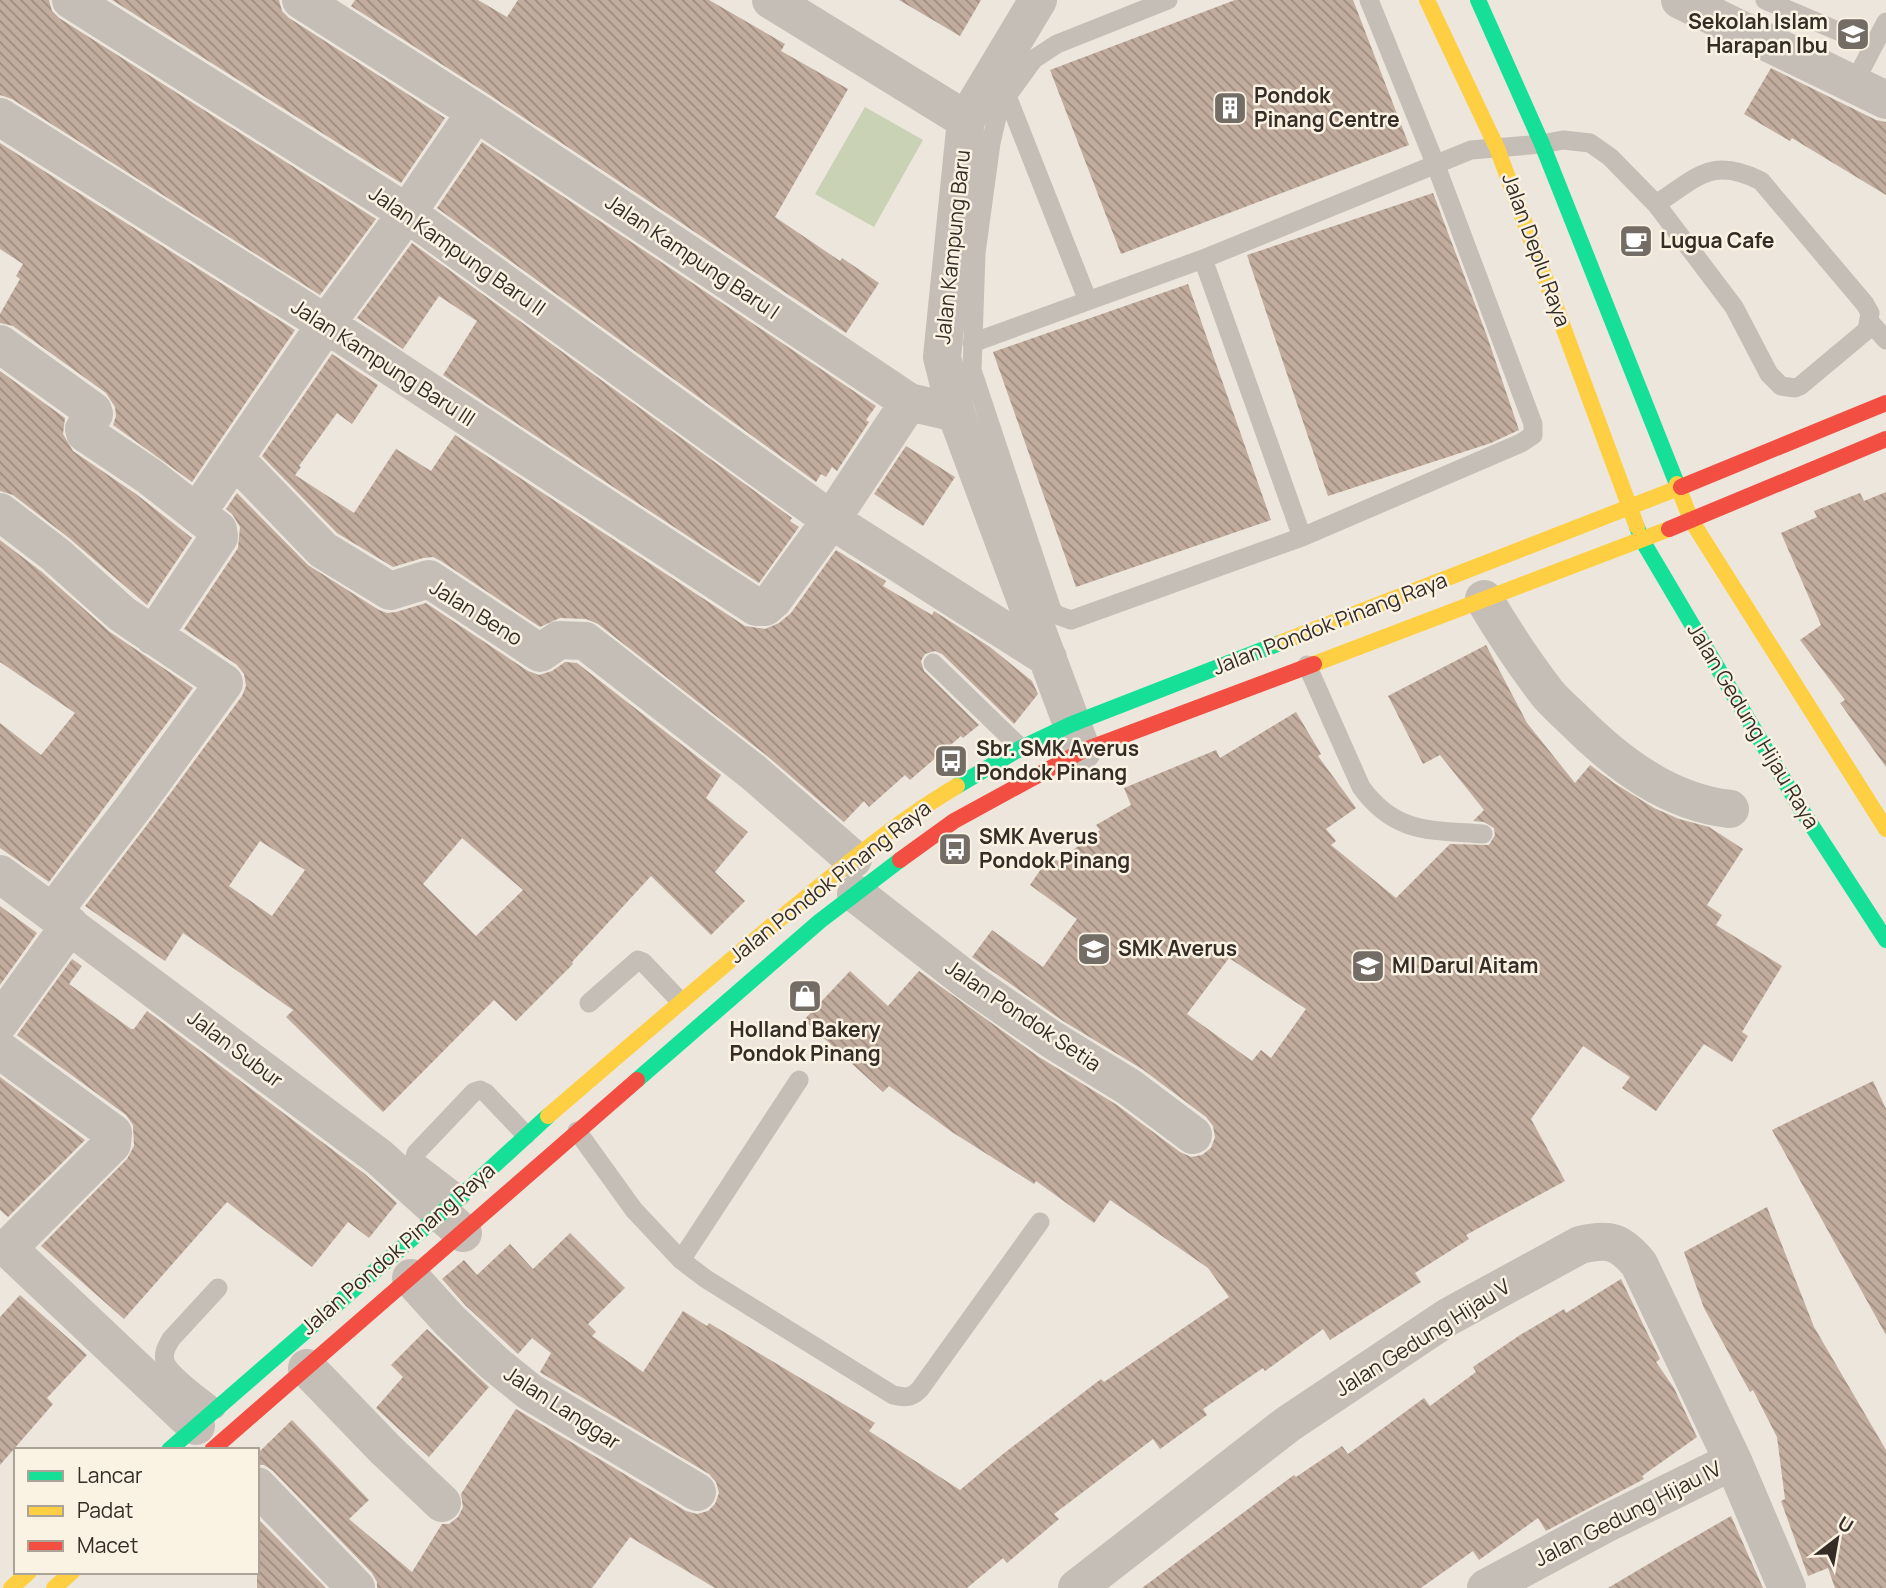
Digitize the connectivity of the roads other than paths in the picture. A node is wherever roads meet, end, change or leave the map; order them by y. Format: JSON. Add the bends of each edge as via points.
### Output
{"nodes":[{"id":1,"x":71,"y":0,"type":"edge"},
{"id":2,"x":300,"y":0,"type":"edge"},
{"id":3,"x":771,"y":0,"type":"edge"},
{"id":4,"x":1038,"y":0,"type":"edge"},
{"id":5,"x":1168,"y":0,"type":"edge"},
{"id":6,"x":1369,"y":0,"type":"edge"},
{"id":7,"x":1427,"y":0,"type":"edge"},
{"id":8,"x":1478,"y":0,"type":"edge"},
{"id":9,"x":1681,"y":0,"type":"edge"},
{"id":10,"x":1765,"y":0,"type":"edge"},
{"id":11,"x":1886,"y":22,"type":"edge"},
{"id":12,"x":1873,"y":46,"type":"junction"},
{"id":13,"x":1870,"y":92,"type":"edge"},
{"id":14,"x":1007,"y":96,"type":"junction"},
{"id":15,"x":476,"y":112,"type":"junction"},
{"id":16,"x":0,"y":117,"type":"edge"},
{"id":17,"x":978,"y":132,"type":"junction"},
{"id":18,"x":1542,"y":144,"type":"junction"},
{"id":19,"x":1497,"y":148,"type":"junction"},
{"id":20,"x":1435,"y":163,"type":"junction"},
{"id":21,"x":1656,"y":204,"type":"junction"},
{"id":22,"x":407,"y":213,"type":"junction"},
{"id":23,"x":1203,"y":260,"type":"junction"},
{"id":24,"x":1088,"y":301,"type":"junction"},
{"id":25,"x":1870,"y":322,"type":"junction"},
{"id":26,"x":326,"y":324,"type":"junction"},
{"id":27,"x":1886,"y":340,"type":"edge"},
{"id":28,"x":972,"y":343,"type":"junction"},
{"id":29,"x":0,"y":344,"type":"edge"},
{"id":30,"x":909,"y":402,"type":"junction"},
{"id":31,"x":1886,"y":403,"type":"edge"},
{"id":32,"x":957,"y":413,"type":"junction"},
{"id":33,"x":1886,"y":439,"type":"edge"},
{"id":34,"x":235,"y":458,"type":"junction"},
{"id":35,"x":1676,"y":487,"type":"junction"},
{"id":36,"x":1631,"y":507,"type":"junction"},
{"id":37,"x":0,"y":512,"type":"edge"},
{"id":38,"x":197,"y":513,"type":"junction"},
{"id":39,"x":831,"y":520,"type":"junction"},
{"id":40,"x":1691,"y":520,"type":"junction"},
{"id":41,"x":1302,"y":537,"type":"junction"},
{"id":42,"x":1642,"y":540,"type":"junction"},
{"id":43,"x":1484,"y":599,"type":"junction"},
{"id":44,"x":153,"y":636,"type":"junction"},
{"id":45,"x":1048,"y":658,"type":"junction"},
{"id":46,"x":933,"y":663,"type":"dead end"},
{"id":47,"x":1307,"y":665,"type":"junction"},
{"id":48,"x":1077,"y":738,"type":"junction"},
{"id":49,"x":1021,"y":748,"type":"junction"},
{"id":50,"x":1730,"y":809,"type":"dead end"},
{"id":51,"x":1886,"y":829,"type":"edge"},
{"id":52,"x":1483,"y":834,"type":"dead end"},
{"id":53,"x":865,"y":868,"type":"junction"},
{"id":54,"x":0,"y":874,"type":"edge"},
{"id":55,"x":62,"y":919,"type":"junction"},
{"id":56,"x":1886,"y":940,"type":"edge"},
{"id":57,"x":680,"y":1001,"type":"junction"},
{"id":58,"x":589,"y":1003,"type":"dead end"},
{"id":59,"x":0,"y":1022,"type":"edge"},
{"id":60,"x":0,"y":1050,"type":"edge"},
{"id":61,"x":799,"y":1080,"type":"dead end"},
{"id":62,"x":577,"y":1130,"type":"junction"},
{"id":63,"x":526,"y":1135,"type":"junction"},
{"id":64,"x":1193,"y":1135,"type":"dead end"},
{"id":65,"x":456,"y":1214,"type":"junction"},
{"id":66,"x":1040,"y":1222,"type":"dead end"},
{"id":67,"x":681,"y":1260,"type":"junction"},
{"id":68,"x":411,"y":1278,"type":"junction"},
{"id":69,"x":218,"y":1288,"type":"dead end"},
{"id":70,"x":307,"y":1368,"type":"junction"},
{"id":71,"x":205,"y":1438,"type":"edge"},
{"id":72,"x":1733,"y":1461,"type":"junction"},
{"id":73,"x":259,"y":1488,"type":"edge"},
{"id":74,"x":697,"y":1492,"type":"dead end"},
{"id":75,"x":442,"y":1503,"type":"dead end"},
{"id":76,"x":27,"y":1574,"type":"edge"},
{"id":77,"x":70,"y":1574,"type":"edge"},
{"id":78,"x":11,"y":1588,"type":"edge"},
{"id":79,"x":54,"y":1588,"type":"edge"},
{"id":80,"x":356,"y":1588,"type":"edge"},
{"id":81,"x":1077,"y":1588,"type":"edge"},
{"id":82,"x":1486,"y":1588,"type":"edge"},
{"id":83,"x":1787,"y":1588,"type":"edge"}],
"edges":[{"from":1,"to":22,"type":"street","name":"Jalan Kampung Baru II"},
{"from":2,"to":15,"type":"street","name":"Jalan Kampung Baru I"},
{"from":3,"to":17,"type":"street","name":"Jalan Kampung Baru"},
{"from":4,"to":17,"type":"street","name":"Jalan Kampung Baru"},
{"from":5,"to":14,"type":"lane","via":[[1057,44],[1034,60]]},
{"from":6,"to":20,"type":"lane"},
{"from":7,"to":19,"type":"main road","name":"Jalan Deplu Raya"},
{"from":8,"to":18,"type":"main road","name":"Jalan Deplu Raya"},
{"from":9,"to":13,"type":"street"},
{"from":10,"to":12,"type":"lane"},
{"from":11,"to":12,"type":"lane"},
{"from":12,"to":13,"type":"lane"},
{"from":14,"to":17,"type":"lane","via":[[997,117]]},
{"from":14,"to":24,"type":"lane"},
{"from":15,"to":22,"type":"street"},
{"from":15,"to":30,"type":"street","name":"Jalan Kampung Baru I"},
{"from":16,"to":26,"type":"street","name":"Jalan Kampung Baru III"},
{"from":17,"to":28,"type":"lane"},
{"from":17,"to":32,"type":"street","name":"Jalan Kampung Baru","via":[[942,357]]},
{"from":18,"to":19,"type":"lane"},
{"from":18,"to":21,"type":"lane","via":[[1563,140],[1590,143]]},
{"from":18,"to":35,"type":"main road","name":"Jalan Deplu Raya"},
{"from":19,"to":20,"type":"lane","via":[[1471,150]]},
{"from":19,"to":36,"type":"main road","name":"Jalan Deplu Raya"},
{"from":20,"to":23,"type":"lane"},
{"from":20,"to":41,"type":"lane","via":[[1533,424],[1532,435]]},
{"from":21,"to":25,"type":"lane","via":[[1719,168],[1761,181],[1865,304]]},
{"from":21,"to":25,"type":"lane","via":[[1734,307],[1769,374],[1781,386],[1800,386],[1859,338]]},
{"from":22,"to":26,"type":"street"},
{"from":22,"to":39,"type":"street","name":"Jalan Kampung Baru II"},
{"from":23,"to":24,"type":"lane"},
{"from":23,"to":41,"type":"lane"},
{"from":24,"to":28,"type":"lane"},
{"from":25,"to":27,"type":"lane"},
{"from":26,"to":34,"type":"street"},
{"from":26,"to":39,"type":"street","name":"Jalan Kampung Baru III","via":[[760,609],[772,600]]},
{"from":28,"to":41,"type":"lane","via":[[972,370],[1057,615],[1071,620]]},
{"from":29,"to":38,"type":"street","via":[[93,411],[85,433]]},
{"from":30,"to":32,"type":"street"},
{"from":30,"to":39,"type":"street"},
{"from":31,"to":35,"type":"main road","name":"Jalan Pondok Pinang Raya"},
{"from":32,"to":45,"type":"street","name":"Jalan Kampung Baru"},
{"from":33,"to":40,"type":"main road","name":"Jalan Pondok Pinang Raya"},
{"from":34,"to":38,"type":"street"},
{"from":34,"to":53,"type":"street","name":"Jalan Beno","via":[[323,550],[390,591],[429,579],[540,653],[559,640],[585,641],[753,772]]},
{"from":35,"to":36,"type":"main road","name":"Jalan Pondok Pinang Raya"},
{"from":35,"to":40,"type":"main road"},
{"from":36,"to":42,"type":"main road","name":"Jalan Gedung Hijau Raya"},
{"from":36,"to":48,"type":"main road","name":"Jalan Pondok Pinang Raya"},
{"from":37,"to":44,"type":"street"},
{"from":38,"to":44,"type":"street","via":[[218,530],[219,537]]},
{"from":39,"to":45,"type":"street"},
{"from":40,"to":42,"type":"main road","name":"Jalan Pondok Pinang Raya"},
{"from":40,"to":51,"type":"main road"},
{"from":42,"to":43,"type":"main road","name":"Jalan Pondok Pinang Raya"},
{"from":42,"to":56,"type":"main road","name":"Jalan Gedung Hijau Raya","via":[[1801,809]]},
{"from":43,"to":47,"type":"main road","name":"Jalan Pondok Pinang Raya"},
{"from":43,"to":50,"type":"street","via":[[1548,695],[1595,740],[1637,773],[1679,797]]},
{"from":44,"to":55,"type":"street","via":[[224,684]]},
{"from":45,"to":48,"type":"street","name":"Jalan Kampung Baru"},
{"from":46,"to":49,"type":"lane"},
{"from":47,"to":48,"type":"main road","name":"Jalan Pondok Pinang Raya"},
{"from":47,"to":52,"type":"lane","via":[[1370,800],[1398,822],[1419,829]]},
{"from":48,"to":49,"type":"main road","name":"Jalan Pondok Pinang Raya"},
{"from":48,"to":53,"type":"main road","name":"Jalan Pondok Pinang Raya","via":[[954,821]]},
{"from":49,"to":53,"type":"main road","name":"Jalan Pondok Pinang Raya","via":[[937,797]]},
{"from":53,"to":57,"type":"main road","name":"Jalan Pondok Pinang Raya"},
{"from":53,"to":62,"type":"main road","name":"Jalan Pondok Pinang Raya","via":[[820,921]]},
{"from":53,"to":64,"type":"street","name":"Jalan Pondok Setia","via":[[969,982],[1129,1087]]},
{"from":54,"to":55,"type":"street","name":"Jalan Subur"},
{"from":55,"to":59,"type":"street"},
{"from":55,"to":65,"type":"street","name":"Jalan Subur"},
{"from":57,"to":58,"type":"lane","via":[[638,960]]},
{"from":57,"to":63,"type":"main road","name":"Jalan Pondok Pinang Raya"},
{"from":60,"to":71,"type":"street","via":[[114,1137],[14,1242],[12,1250]]},
{"from":61,"to":67,"type":"lane"},
{"from":62,"to":65,"type":"main road","name":"Jalan Pondok Pinang Raya"},
{"from":62,"to":67,"type":"lane","via":[[634,1210]]},
{"from":63,"to":65,"type":"main road","name":"Jalan Pondok Pinang Raya"},
{"from":63,"to":65,"type":"lane","via":[[480,1090],[416,1153],[414,1160]]},
{"from":65,"to":68,"type":"main road","name":"Jalan Pondok Pinang Raya"},
{"from":65,"to":71,"type":"main road","name":"Jalan Pondok Pinang Raya"},
{"from":66,"to":67,"type":"lane","via":[[920,1389],[904,1398]]},
{"from":68,"to":70,"type":"main road","name":"Jalan Pondok Pinang Raya"},
{"from":68,"to":74,"type":"street","name":"Jalan Langgar","via":[[450,1321],[530,1392]]},
{"from":69,"to":71,"type":"lane","via":[[171,1339],[164,1357]]},
{"from":70,"to":71,"type":"main road","name":"Jalan Pondok Pinang Raya"},
{"from":70,"to":75,"type":"street"},
{"from":72,"to":81,"type":"street","name":"Jalan Gedung Hijau V","via":[[1639,1264],[1625,1247],[1594,1242],[1580,1245],[1448,1318],[1288,1424]]},
{"from":72,"to":82,"type":"street","name":"Jalan Gedung Hijau IV"},
{"from":72,"to":83,"type":"street","name":"Jalan Gedung Hijau V"},
{"from":73,"to":80,"type":"street"},
{"from":76,"to":78,"type":"main road"},
{"from":77,"to":79,"type":"main road"}]}
